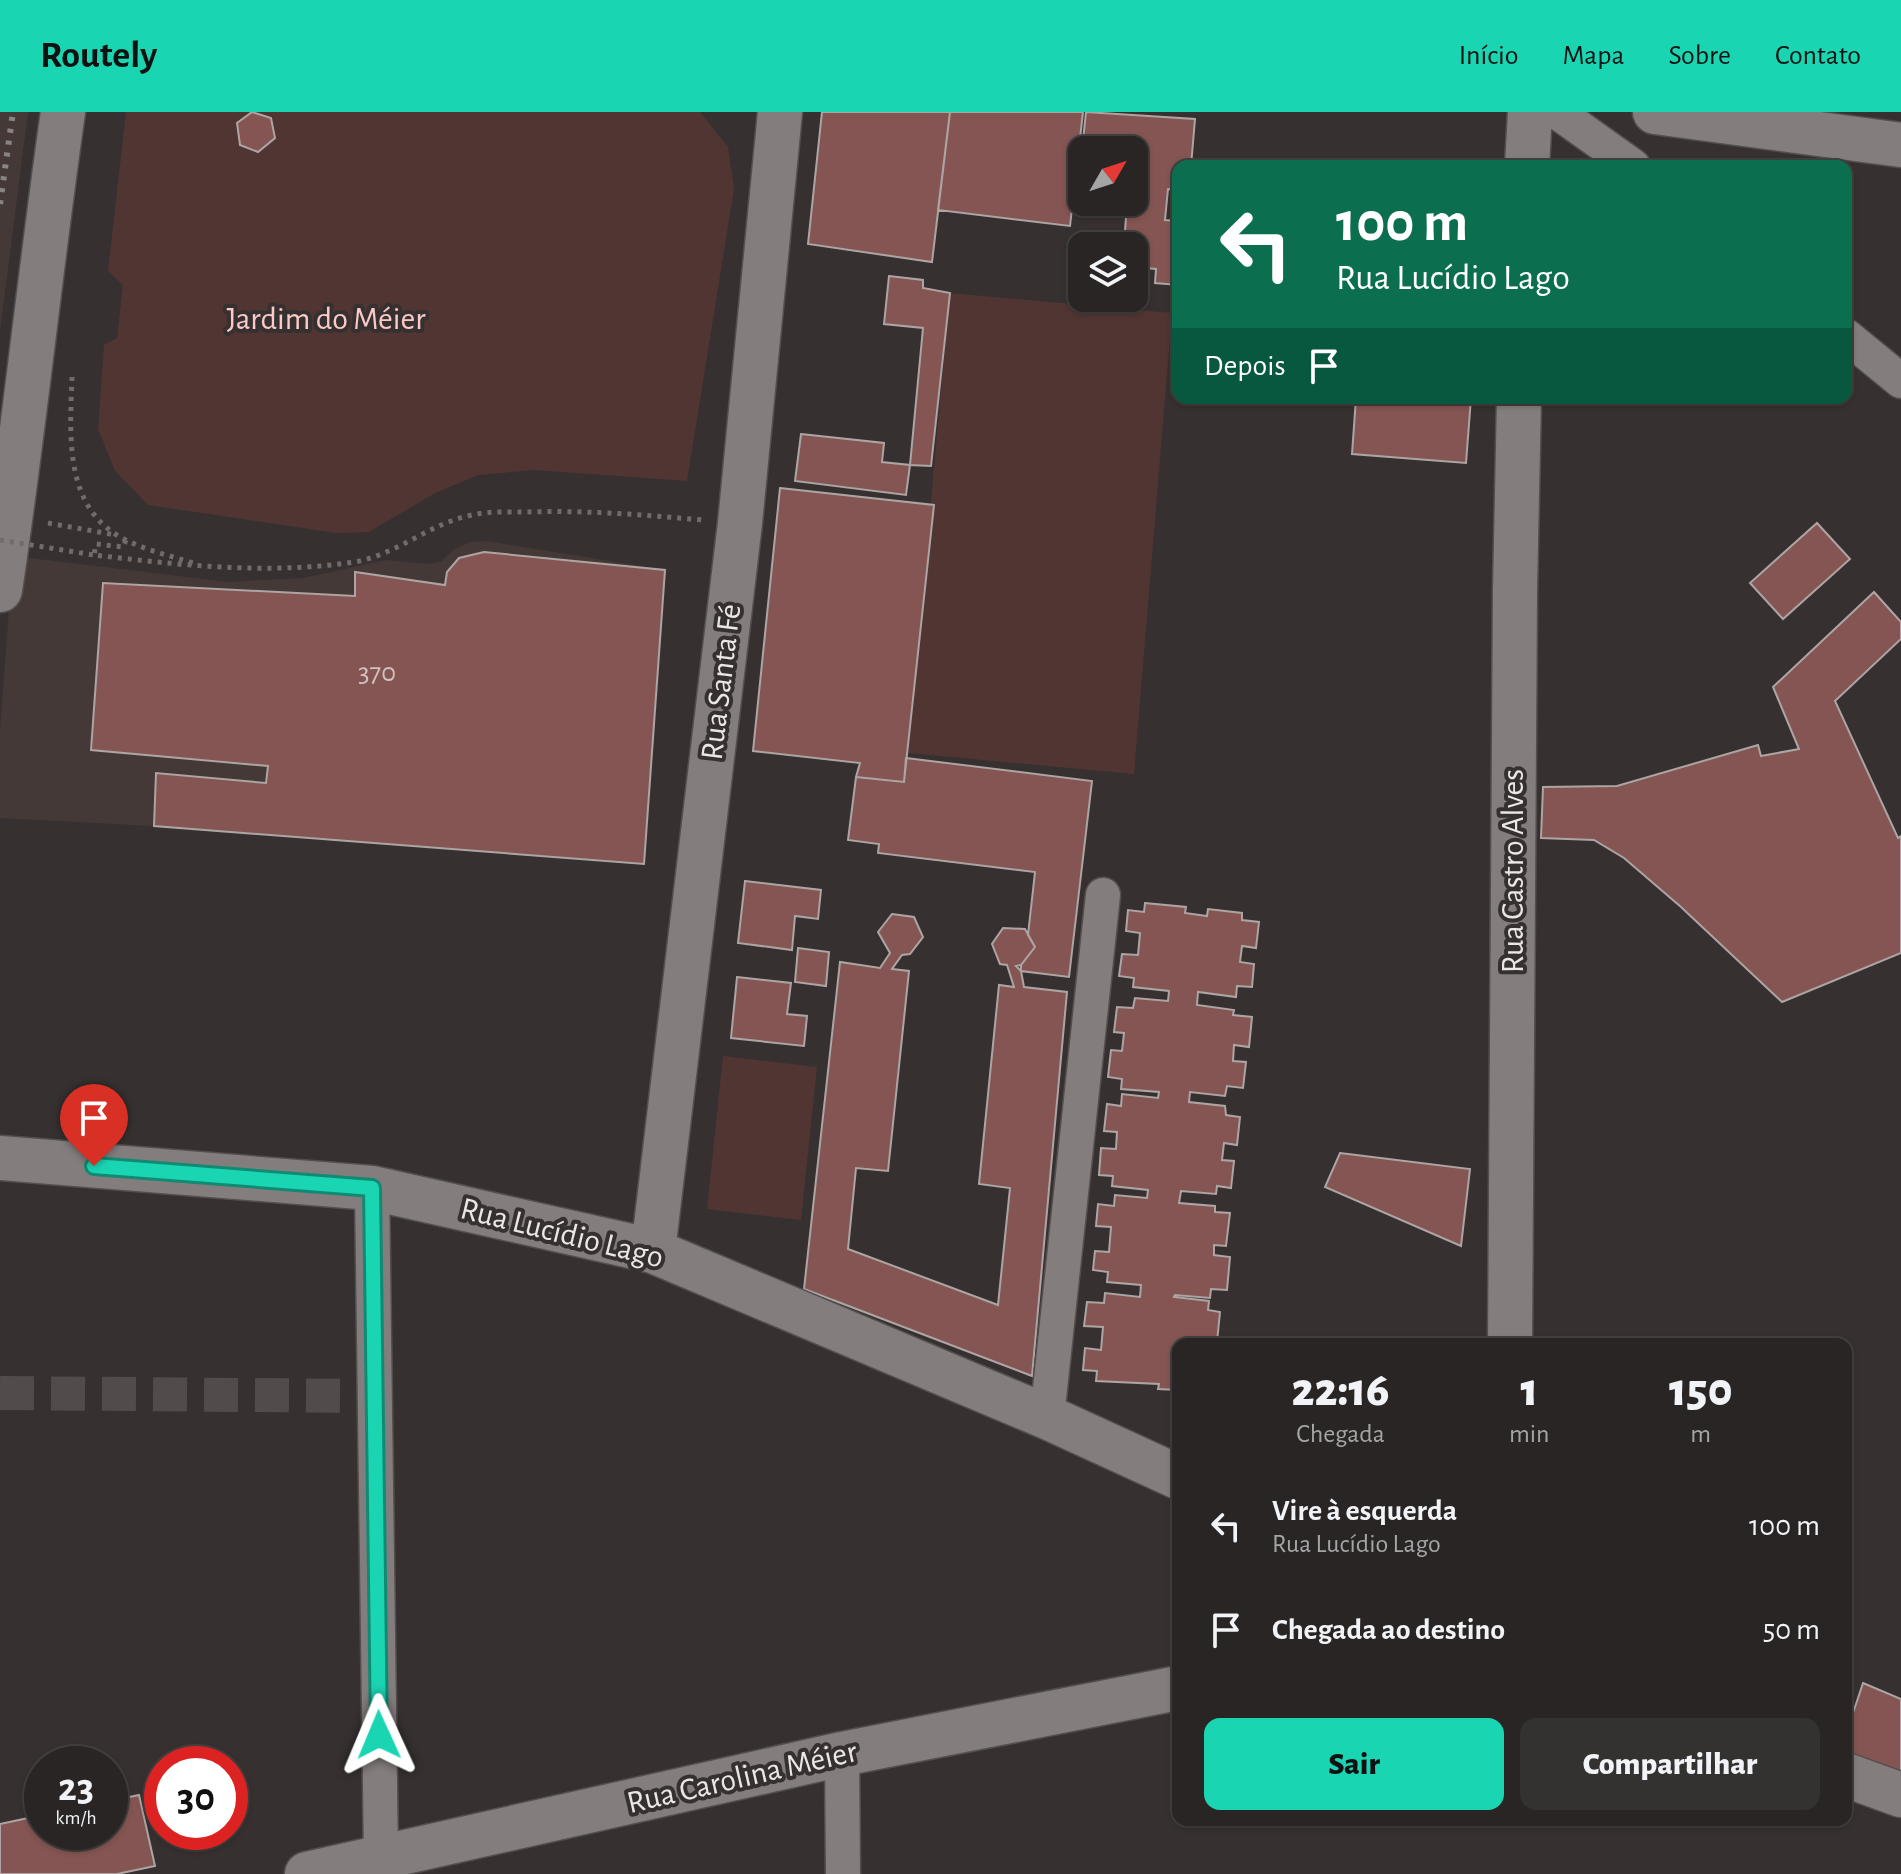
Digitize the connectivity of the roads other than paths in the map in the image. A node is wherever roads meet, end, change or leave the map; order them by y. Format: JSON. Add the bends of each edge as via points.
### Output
{"nodes":[{"id":1,"x":63,"y":112,"type":"edge"},
{"id":2,"x":780,"y":112,"type":"edge"},
{"id":3,"x":1530,"y":112,"type":"edge"},
{"id":4,"x":1557,"y":112,"type":"edge"},
{"id":5,"x":1655,"y":112,"type":"edge"},
{"id":6,"x":1901,"y":145,"type":"edge"},
{"id":7,"x":1527,"y":160,"type":"edge"},
{"id":8,"x":1625,"y":160,"type":"edge"},
{"id":9,"x":1852,"y":341,"type":"edge"},
{"id":10,"x":1901,"y":381,"type":"edge"},
{"id":11,"x":1519,"y":404,"type":"edge"},
{"id":12,"x":6,"y":528,"type":"edge"},
{"id":13,"x":0,"y":590,"type":"edge"},
{"id":14,"x":1103,"y":895,"type":"dead end"},
{"id":15,"x":0,"y":1158,"type":"edge"},
{"id":16,"x":372,"y":1188,"type":"junction"},
{"id":17,"x":653,"y":1251,"type":"junction"},
{"id":18,"x":1510,"y":1338,"type":"edge"},
{"id":19,"x":1047,"y":1417,"type":"junction"},
{"id":20,"x":1172,"y":1474,"type":"edge"},
{"id":21,"x":1172,"y":1689,"type":"edge"},
{"id":22,"x":842,"y":1754,"type":"junction"},
{"id":23,"x":1852,"y":1777,"type":"edge"},
{"id":24,"x":1901,"y":1795,"type":"edge"},
{"id":25,"x":381,"y":1859,"type":"junction"},
{"id":26,"x":307,"y":1874,"type":"edge"},
{"id":27,"x":843,"y":1874,"type":"edge"}],
"edges":[{"from":1,"to":12,"type":"street","via":[[27,406]]},
{"from":2,"to":17,"type":"street","name":"Rua Santa Fé","via":[[740,523]]},
{"from":3,"to":7,"type":"street"},
{"from":4,"to":8,"type":"street"},
{"from":5,"to":6,"type":"street"},
{"from":9,"to":10,"type":"street"},
{"from":11,"to":18,"type":"street","name":"Rua Castro Alves"},
{"from":12,"to":13,"type":"street"},
{"from":14,"to":19,"type":"street"},
{"from":15,"to":16,"type":"street","name":"Rua Lucídio Lago"},
{"from":16,"to":17,"type":"street","name":"Rua Lucídio Lago"},
{"from":16,"to":25,"type":"street"},
{"from":17,"to":19,"type":"street","name":"Rua Lucídio Lago"},
{"from":19,"to":20,"type":"street","name":"Rua Lucídio Lago"},
{"from":21,"to":22,"type":"street","name":"Rua Carolina Méier"},
{"from":22,"to":25,"type":"street","name":"Rua Carolina Méier"},
{"from":22,"to":27,"type":"street"},
{"from":23,"to":24,"type":"street"},
{"from":25,"to":26,"type":"street","name":"Rua Carolina Méier"}]}
